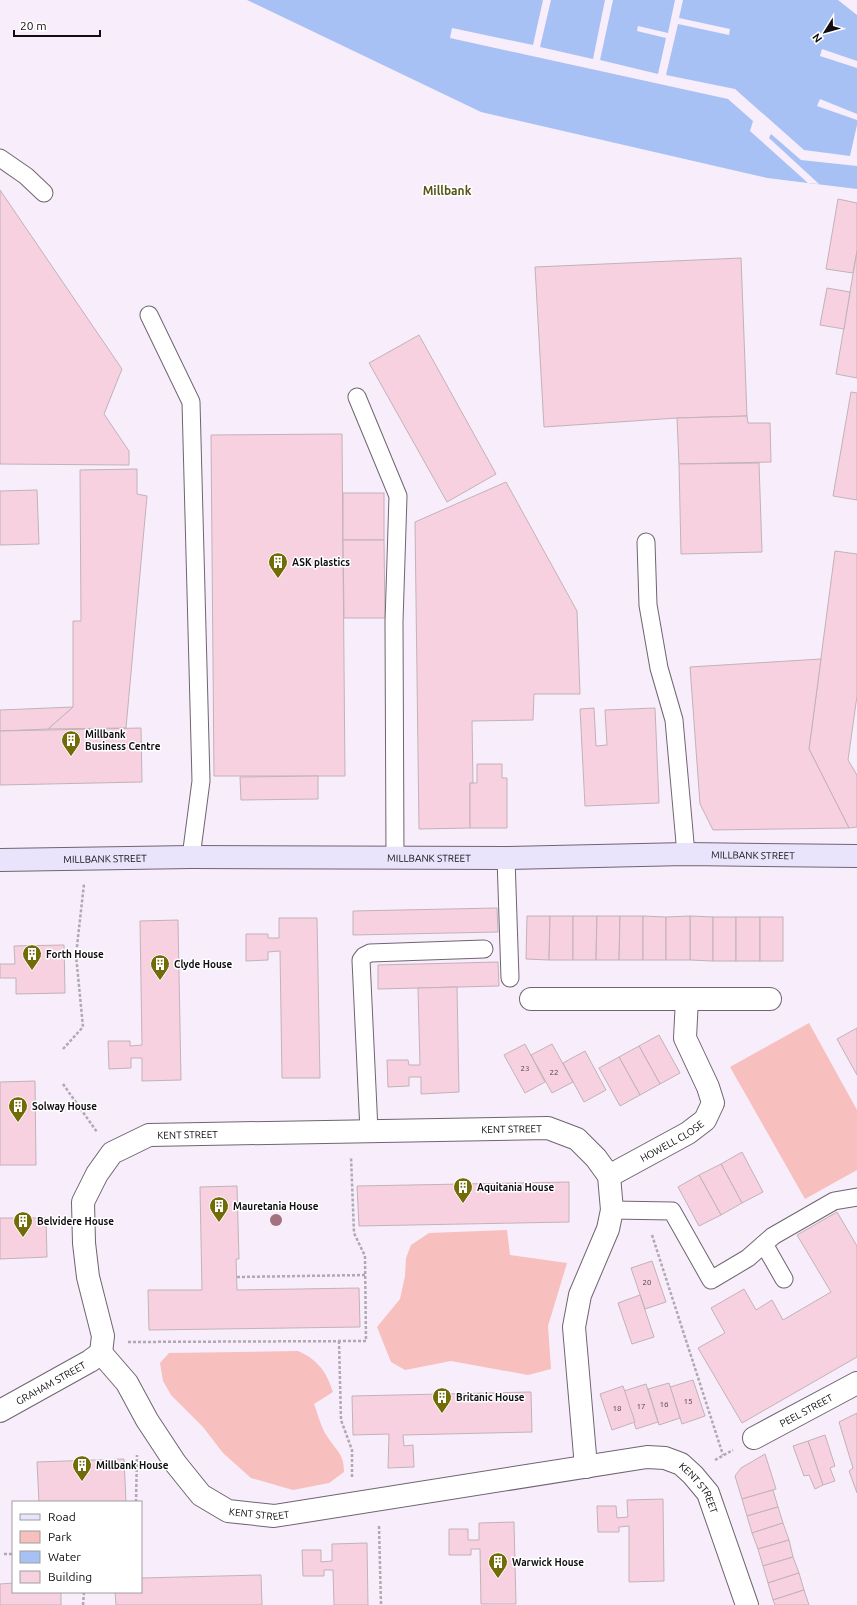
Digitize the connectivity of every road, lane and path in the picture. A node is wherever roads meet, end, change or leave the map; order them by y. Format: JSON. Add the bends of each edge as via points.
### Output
{"nodes":[{"id":1,"x":0,"y":158,"type":"edge"},
{"id":2,"x":44,"y":193,"type":"dead end"},
{"id":3,"x":149,"y":316,"type":"dead end"},
{"id":4,"x":356,"y":397,"type":"dead end"},
{"id":5,"x":646,"y":542,"type":"dead end"},
{"id":6,"x":686,"y":854,"type":"junction"},
{"id":7,"x":857,"y":856,"type":"edge"},
{"id":8,"x":191,"y":857,"type":"junction"},
{"id":9,"x":395,"y":857,"type":"junction"},
{"id":10,"x":506,"y":858,"type":"junction"},
{"id":11,"x":87,"y":859,"type":"junction"},
{"id":12,"x":0,"y":860,"type":"edge"},
{"id":13,"x":484,"y":949,"type":"dead end"},
{"id":14,"x":510,"y":978,"type":"dead end"},
{"id":15,"x":531,"y":999,"type":"dead end"},
{"id":16,"x":687,"y":999,"type":"junction"},
{"id":17,"x":770,"y":999,"type":"dead end"},
{"id":18,"x":64,"y":1049,"type":"dead end"},
{"id":19,"x":63,"y":1084,"type":"dead end"},
{"id":20,"x":369,"y":1131,"type":"junction"},
{"id":21,"x":112,"y":1154,"type":"junction"},
{"id":22,"x":609,"y":1176,"type":"junction"},
{"id":23,"x":352,"y":1181,"type":"dead end"},
{"id":24,"x":857,"y":1197,"type":"edge"},
{"id":25,"x":612,"y":1210,"type":"junction"},
{"id":26,"x":643,"y":1212,"type":"junction"},
{"id":27,"x":764,"y":1244,"type":"junction"},
{"id":28,"x":366,"y":1275,"type":"junction"},
{"id":29,"x":236,"y":1277,"type":"dead end"},
{"id":30,"x":784,"y":1279,"type":"dead end"},
{"id":31,"x":339,"y":1341,"type":"junction"},
{"id":32,"x":102,"y":1348,"type":"junction"},
{"id":33,"x":857,"y":1383,"type":"edge"},
{"id":34,"x":0,"y":1411,"type":"edge"},
{"id":35,"x":147,"y":1420,"type":"junction"},
{"id":36,"x":754,"y":1438,"type":"joint"},
{"id":37,"x":723,"y":1455,"type":"junction"},
{"id":38,"x":586,"y":1467,"type":"junction"},
{"id":39,"x":693,"y":1475,"type":"junction"},
{"id":40,"x":379,"y":1500,"type":"junction"},
{"id":41,"x":136,"y":1501,"type":"edge"},
{"id":42,"x":352,"y":1504,"type":"junction"},
{"id":43,"x":4,"y":1554,"type":"dead end"},
{"id":44,"x":12,"y":1554,"type":"edge"},
{"id":45,"x":84,"y":1593,"type":"edge"},
{"id":46,"x":83,"y":1605,"type":"edge"},
{"id":47,"x":381,"y":1605,"type":"edge"},
{"id":48,"x":747,"y":1605,"type":"edge"}],
"edges":[{"from":1,"to":2,"type":"lane","via":[[26,176]]},
{"from":3,"to":8,"type":"lane","via":[[191,402],[201,781]]},
{"from":4,"to":9,"type":"lane","via":[[398,496],[394,622]]},
{"from":5,"to":6,"type":"lane","via":[[648,605],[658,668],[674,720]]},
{"from":6,"to":7,"type":"street","name":"MILLBANK STREET"},
{"from":6,"to":10,"type":"street","name":"MILLBANK STREET"},
{"from":8,"to":9,"type":"street","name":"MILLBANK STREET"},
{"from":8,"to":11,"type":"street","name":"MILLBANK STREET"},
{"from":9,"to":10,"type":"street","name":"MILLBANK STREET"},
{"from":10,"to":14,"type":"lane"},
{"from":11,"to":12,"type":"street","name":"MILLBANK STREET"},
{"from":11,"to":18,"type":"path","via":[[76,955],[83,1027]]},
{"from":13,"to":20,"type":"lane","via":[[370,953],[361,960]]},
{"from":15,"to":16,"type":"street"},
{"from":16,"to":17,"type":"street"},
{"from":16,"to":22,"type":"street","name":"HOWELL CLOSE","via":[[685,1038],[713,1102],[705,1120],[688,1133]]},
{"from":19,"to":21,"type":"path"},
{"from":20,"to":21,"type":"street","name":"KENT STREET","via":[[149,1134]]},
{"from":20,"to":22,"type":"street","name":"KENT STREET","via":[[548,1128],[577,1139]]},
{"from":21,"to":32,"type":"street","name":"KENT STREET","via":[[97,1174],[83,1202],[88,1277],[103,1336]]},
{"from":22,"to":25,"type":"street"},
{"from":23,"to":28,"type":"path","via":[[354,1233],[366,1256]]},
{"from":24,"to":27,"type":"lane","via":[[834,1201],[773,1236]]},
{"from":25,"to":26,"type":"lane"},
{"from":25,"to":38,"type":"street","via":[[608,1229],[580,1295],[574,1327]]},
{"from":26,"to":27,"type":"lane","via":[[672,1211],[711,1280],[748,1258]]},
{"from":26,"to":37,"type":"path"},
{"from":27,"to":30,"type":"lane"},
{"from":28,"to":29,"type":"path"},
{"from":28,"to":31,"type":"path","via":[[366,1341]]},
{"from":31,"to":32,"type":"path"},
{"from":31,"to":42,"type":"path","via":[[341,1420],[352,1450]]},
{"from":32,"to":34,"type":"street","name":"GRAHAM STREET","via":[[90,1361]]},
{"from":32,"to":35,"type":"street","name":"KENT STREET","via":[[127,1382]]},
{"from":33,"to":36,"type":"street","name":"PEEL STREET"},
{"from":35,"to":41,"type":"path","via":[[138,1432]]},
{"from":35,"to":42,"type":"street","name":"KENT STREET","via":[[176,1464],[201,1495],[228,1511],[274,1516]]},
{"from":36,"to":37,"type":"path"},
{"from":37,"to":39,"type":"path"},
{"from":38,"to":39,"type":"street","name":"KENT STREET","via":[[647,1458],[665,1458],[681,1464]]},
{"from":38,"to":40,"type":"street","name":"KENT STREET"},
{"from":39,"to":48,"type":"street","name":"KENT STREET","via":[[708,1494]]},
{"from":40,"to":42,"type":"street","name":"KENT STREET"},
{"from":40,"to":47,"type":"path"},
{"from":43,"to":44,"type":"path"},
{"from":45,"to":46,"type":"path"}]}
